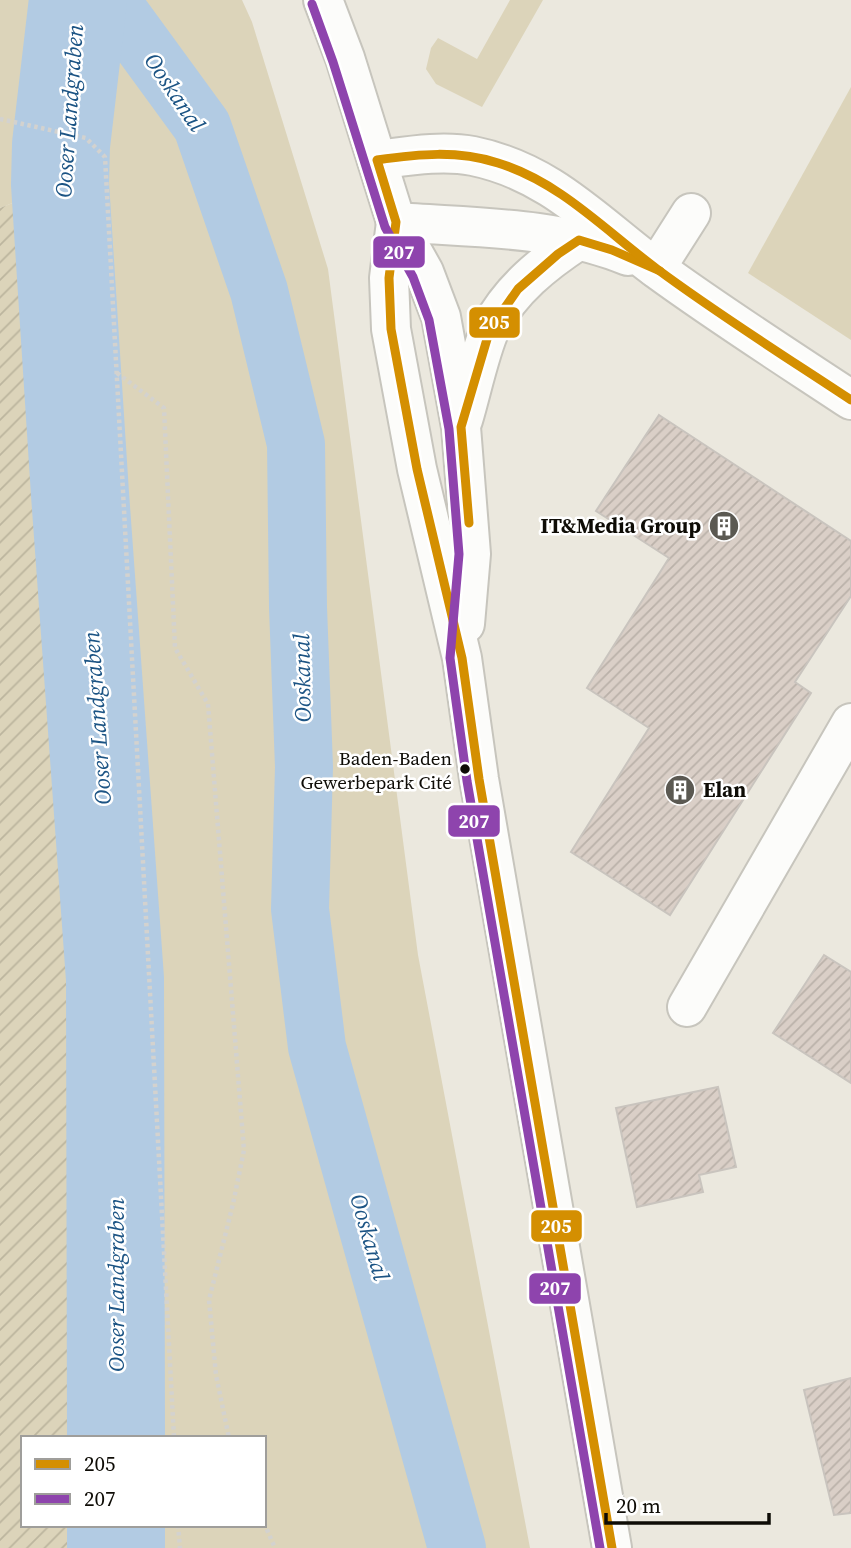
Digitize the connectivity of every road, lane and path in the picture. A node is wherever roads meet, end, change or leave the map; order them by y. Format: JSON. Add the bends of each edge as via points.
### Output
{"nodes":[{"id":1,"x":323,"y":0,"type":"edge"},
{"id":2,"x":0,"y":119,"type":"edge"},
{"id":3,"x":377,"y":160,"type":"junction"},
{"id":4,"x":691,"y":213,"type":"dead end"},
{"id":5,"x":396,"y":222,"type":"junction"},
{"id":6,"x":579,"y":240,"type":"junction"},
{"id":7,"x":656,"y":268,"type":"junction"},
{"id":8,"x":117,"y":373,"type":"junction"},
{"id":9,"x":851,"y":400,"type":"edge"},
{"id":10,"x":461,"y":427,"type":"junction"},
{"id":11,"x":462,"y":658,"type":"junction"},
{"id":12,"x":851,"y":723,"type":"edge"},
{"id":13,"x":687,"y":1007,"type":"dead end"},
{"id":14,"x":174,"y":1436,"type":"edge"},
{"id":15,"x":229,"y":1436,"type":"edge"},
{"id":16,"x":178,"y":1527,"type":"edge"},
{"id":17,"x":266,"y":1527,"type":"edge"},
{"id":18,"x":180,"y":1548,"type":"edge"},
{"id":19,"x":275,"y":1548,"type":"edge"},
{"id":20,"x":612,"y":1548,"type":"edge"}],
"edges":[{"from":1,"to":3,"type":"street"},
{"from":2,"to":8,"type":"path","via":[[86,138],[105,157]]},
{"from":3,"to":5,"type":"street"},
{"from":3,"to":7,"type":"street","via":[[431,153],[471,156],[521,171],[572,200]]},
{"from":4,"to":7,"type":"street"},
{"from":5,"to":6,"type":"street","via":[[537,232]]},
{"from":5,"to":10,"type":"street","via":[[424,272],[441,317]]},
{"from":5,"to":11,"type":"street","via":[[389,278],[391,329],[417,468]]},
{"from":6,"to":7,"type":"street"},
{"from":6,"to":10,"type":"street","via":[[536,272],[501,311],[490,329]]},
{"from":7,"to":9,"type":"street"},
{"from":8,"to":14,"type":"path"},
{"from":8,"to":15,"type":"path","via":[[164,408],[175,648],[208,704],[244,1150],[209,1300],[216,1375]]},
{"from":10,"to":11,"type":"street","via":[[471,554]]},
{"from":11,"to":20,"type":"street"},
{"from":12,"to":13,"type":"street"},
{"from":16,"to":18,"type":"path"},
{"from":17,"to":19,"type":"path"}]}
